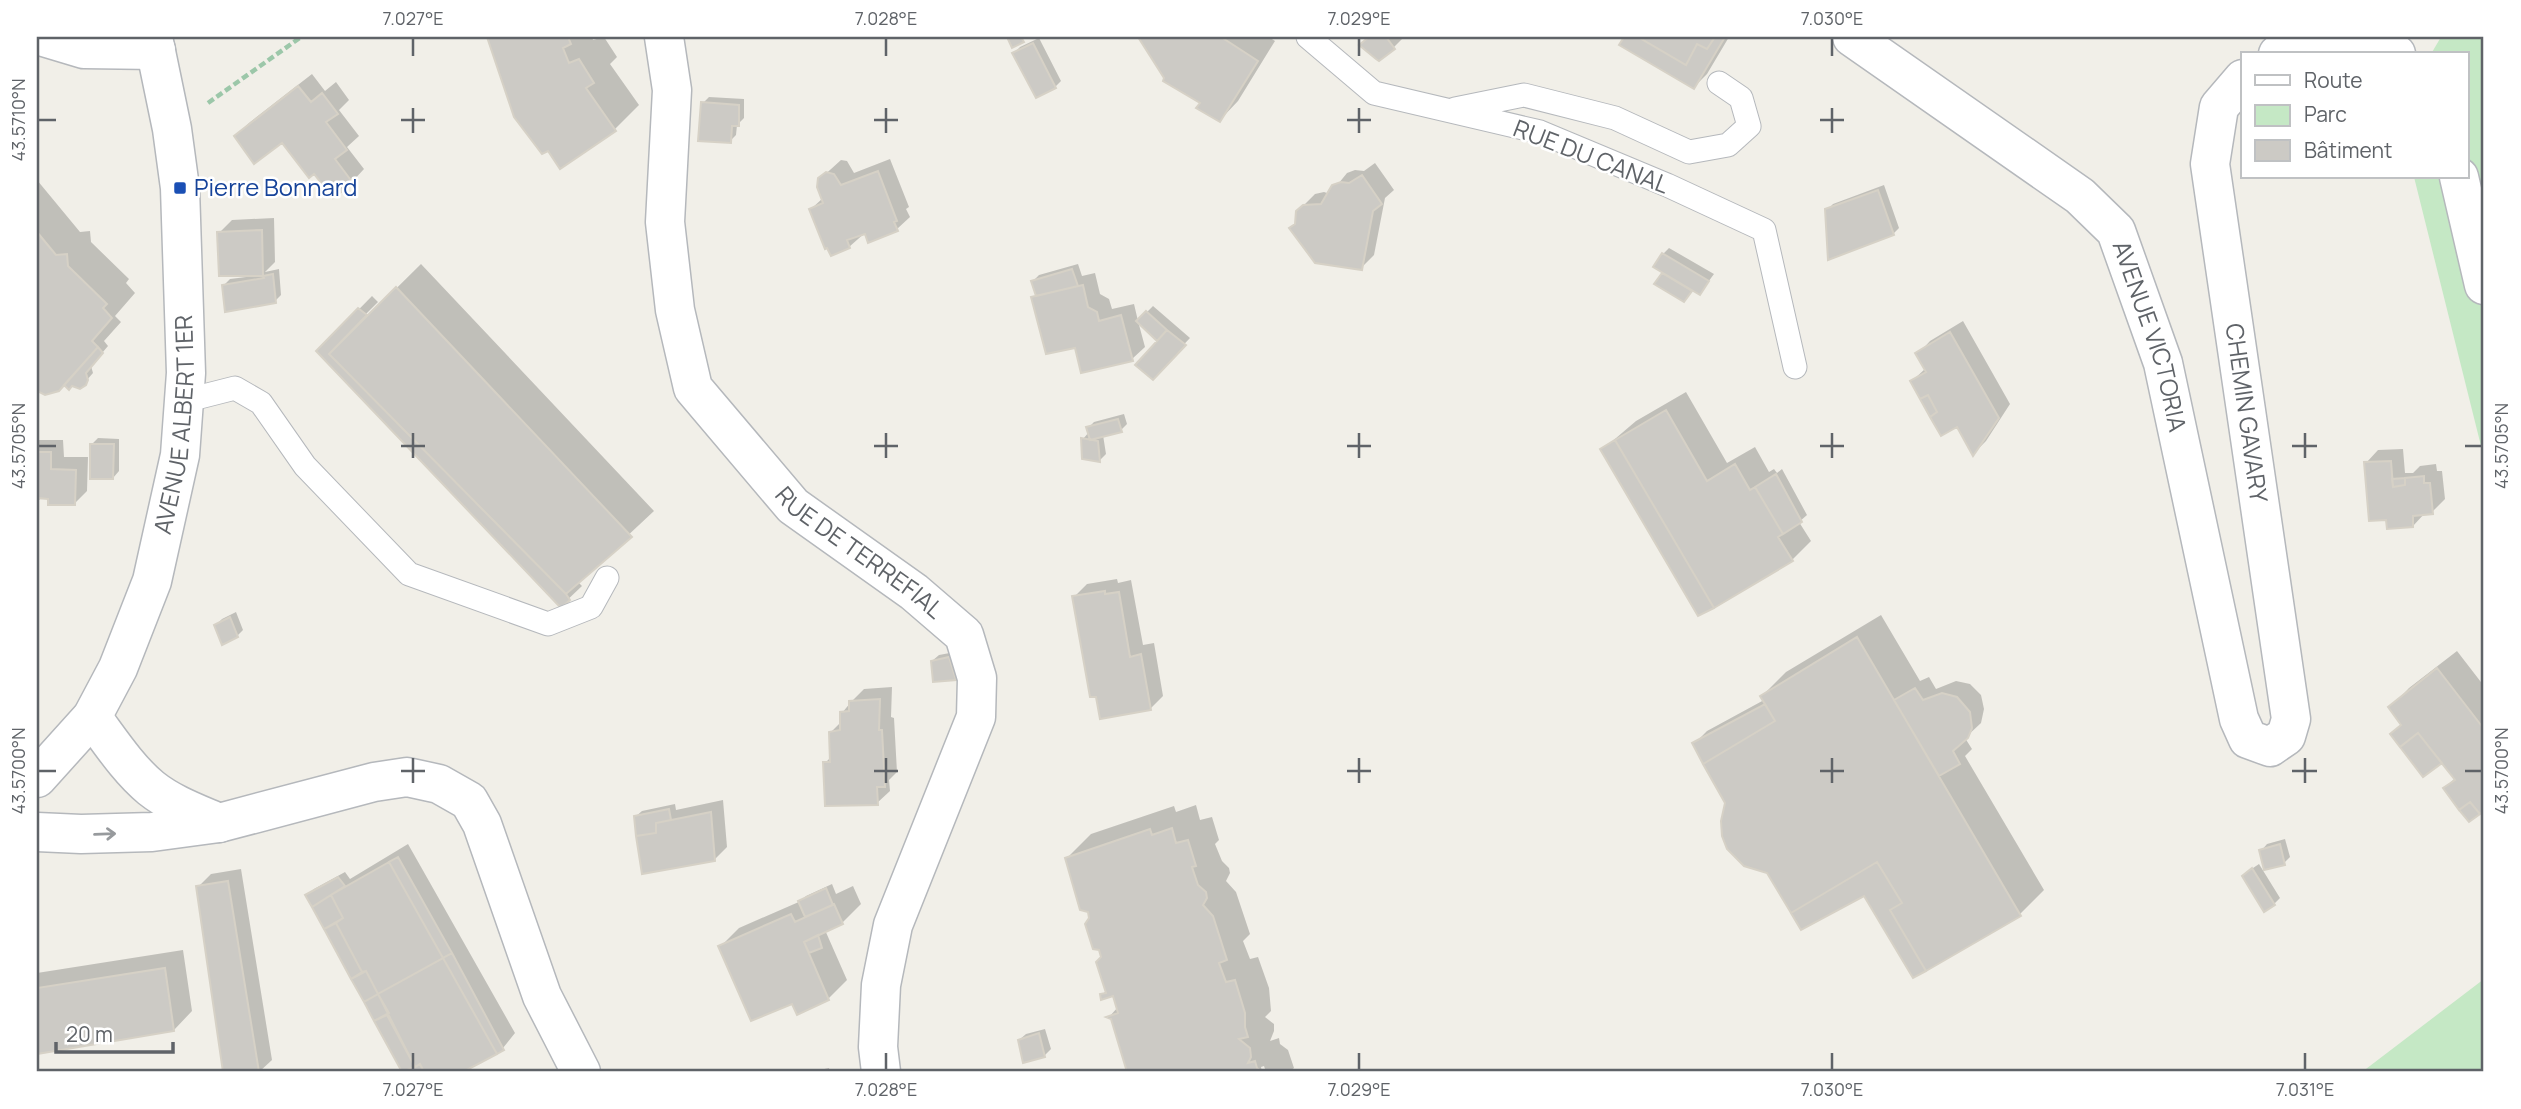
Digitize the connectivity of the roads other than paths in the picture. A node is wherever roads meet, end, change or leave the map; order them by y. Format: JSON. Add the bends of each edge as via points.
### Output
{"nodes":[{"id":1,"x":44,"y":37,"type":"edge"},
{"id":2,"x":664,"y":37,"type":"edge"},
{"id":3,"x":1308,"y":37,"type":"edge"},
{"id":4,"x":1852,"y":37,"type":"edge"},
{"id":5,"x":155,"y":43,"type":"edge"},
{"id":6,"x":2282,"y":52,"type":"edge"},
{"id":7,"x":2392,"y":52,"type":"edge"},
{"id":8,"x":2241,"y":81,"type":"edge"},
{"id":9,"x":1719,"y":83,"type":"dead end"},
{"id":10,"x":1449,"y":111,"type":"junction"},
{"id":11,"x":2459,"y":178,"type":"edge"},
{"id":12,"x":2484,"y":285,"type":"edge"},
{"id":13,"x":1795,"y":368,"type":"dead end"},
{"id":14,"x":184,"y":401,"type":"junction"},
{"id":15,"x":607,"y":578,"type":"dead end"},
{"id":16,"x":92,"y":717,"type":"junction"},
{"id":17,"x":2270,"y":747,"type":"joint"},
{"id":18,"x":37,"y":778,"type":"edge"},
{"id":19,"x":219,"y":823,"type":"junction"},
{"id":20,"x":37,"y":832,"type":"edge"},
{"id":21,"x":581,"y":1072,"type":"edge"},
{"id":22,"x":881,"y":1072,"type":"edge"}],
"edges":[{"from":1,"to":5,"type":"street","via":[[84,50]]},
{"from":2,"to":22,"type":"street","name":"RUE DE TERREFIAL","via":[[672,90],[665,222],[675,310],[693,388],[793,506],[914,592],[964,635],[977,678],[976,717],[893,925],[881,985]]},
{"from":3,"to":10,"type":"lane","name":"RUE DU CANAL","via":[[1374,93]]},
{"from":4,"to":17,"type":"street","name":"AVENUE VICTORIA","via":[[2080,196],[2116,231],[2163,363],[2239,719],[2248,740]]},
{"from":5,"to":14,"type":"street","name":"AVENUE ALBERT 1ER","via":[[180,188]]},
{"from":6,"to":7,"type":"street","via":[[2336,44],[2380,46]]},
{"from":8,"to":17,"type":"street","name":"CHEMIN GAVARY","via":[[2219,107],[2210,164],[2291,719],[2286,736]]},
{"from":9,"to":10,"type":"lane","via":[[1741,98],[1749,126],[1728,145],[1689,152],[1615,118],[1524,95]]},
{"from":10,"to":13,"type":"lane","name":"RUE DU CANAL","via":[[1539,132],[1764,230]]},
{"from":11,"to":12,"type":"street"},
{"from":14,"to":15,"type":"lane","via":[[235,388],[261,403],[305,466],[409,574],[548,624],[591,607]]},
{"from":14,"to":16,"type":"street","name":"AVENUE ALBERT 1ER","via":[[180,455],[152,581],[118,668]]},
{"from":16,"to":18,"type":"street","name":"AVENUE ALBERT 1ER"},
{"from":16,"to":19,"type":"street","via":[[151,788]]},
{"from":20,"to":19,"type":"street","one_way":true,"via":[[152,832]]},
{"from":19,"to":21,"type":"street","via":[[407,777],[439,784],[468,801],[495,856],[542,996]]}]}
